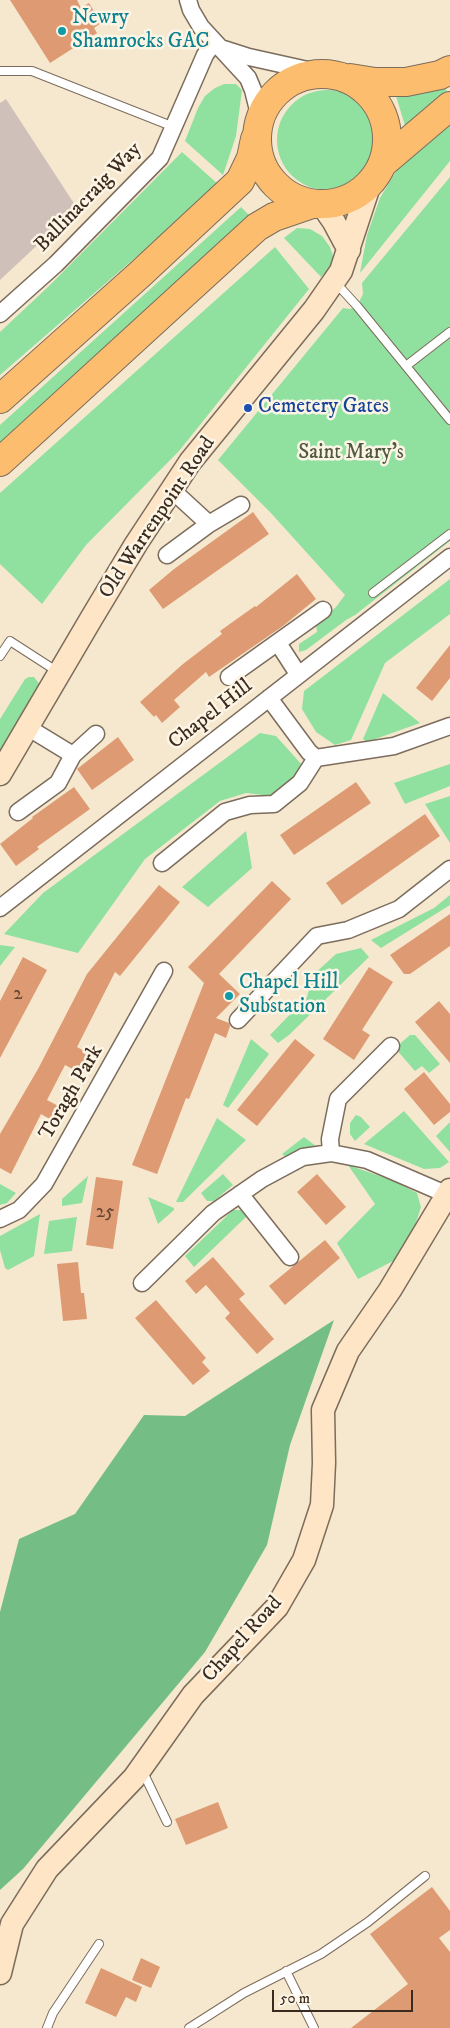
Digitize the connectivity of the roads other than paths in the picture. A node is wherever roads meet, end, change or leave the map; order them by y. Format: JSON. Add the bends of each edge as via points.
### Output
{"nodes":[{"id":1,"x":188,"y":0,"type":"edge"},
{"id":2,"x":218,"y":45,"type":"junction"},
{"id":3,"x":450,"y":70,"type":"edge"},
{"id":4,"x":0,"y":72,"type":"edge"},
{"id":5,"x":331,"y":75,"type":"junction"},
{"id":6,"x":450,"y":106,"type":"edge"},
{"id":7,"x":174,"y":127,"type":"junction"},
{"id":8,"x":258,"y":127,"type":"junction"},
{"id":9,"x":377,"y":171,"type":"junction"},
{"id":10,"x":316,"y":203,"type":"junction"},
{"id":11,"x":349,"y":250,"type":"junction"},
{"id":12,"x":334,"y":281,"type":"junction"},
{"id":13,"x":0,"y":314,"type":"edge"},
{"id":14,"x":450,"y":332,"type":"edge"},
{"id":15,"x":406,"y":366,"type":"junction"},
{"id":16,"x":0,"y":399,"type":"edge"},
{"id":17,"x":450,"y":420,"type":"edge"},
{"id":18,"x":0,"y":462,"type":"edge"},
{"id":19,"x":172,"y":490,"type":"junction"},
{"id":20,"x":241,"y":504,"type":"dead end"},
{"id":21,"x":209,"y":524,"type":"junction"},
{"id":22,"x":450,"y":534,"type":"edge"},
{"id":23,"x":168,"y":555,"type":"dead end"},
{"id":24,"x":450,"y":557,"type":"edge"},
{"id":25,"x":373,"y":593,"type":"dead end"},
{"id":26,"x":323,"y":610,"type":"dead end"},
{"id":27,"x":278,"y":643,"type":"junction"},
{"id":28,"x":0,"y":656,"type":"edge"},
{"id":29,"x":59,"y":672,"type":"junction"},
{"id":30,"x":298,"y":674,"type":"junction"},
{"id":31,"x":229,"y":677,"type":"dead end"},
{"id":32,"x":269,"y":698,"type":"junction"},
{"id":33,"x":450,"y":726,"type":"edge"},
{"id":34,"x":28,"y":727,"type":"junction"},
{"id":35,"x":96,"y":734,"type":"dead end"},
{"id":36,"x":73,"y":755,"type":"junction"},
{"id":37,"x":316,"y":758,"type":"junction"},
{"id":38,"x":1,"y":771,"type":"edge"},
{"id":39,"x":18,"y":812,"type":"dead end"},
{"id":40,"x":162,"y":864,"type":"dead end"},
{"id":41,"x":450,"y":869,"type":"edge"},
{"id":42,"x":0,"y":908,"type":"edge"},
{"id":43,"x":164,"y":971,"type":"dead end"},
{"id":44,"x":238,"y":1020,"type":"dead end"},
{"id":45,"x":391,"y":1046,"type":"dead end"},
{"id":46,"x":331,"y":1152,"type":"junction"},
{"id":47,"x":449,"y":1192,"type":"edge"},
{"id":48,"x":240,"y":1194,"type":"junction"},
{"id":49,"x":0,"y":1219,"type":"edge"},
{"id":50,"x":290,"y":1257,"type":"dead end"},
{"id":51,"x":142,"y":1283,"type":"dead end"},
{"id":52,"x":141,"y":1768,"type":"junction"},
{"id":53,"x":167,"y":1822,"type":"dead end"},
{"id":54,"x":425,"y":1876,"type":"dead end"},
{"id":55,"x":99,"y":1944,"type":"dead end"},
{"id":56,"x":286,"y":1971,"type":"junction"},
{"id":57,"x":0,"y":1973,"type":"edge"},
{"id":58,"x":47,"y":2028,"type":"edge"},
{"id":59,"x":189,"y":2028,"type":"edge"},
{"id":60,"x":314,"y":2028,"type":"edge"}],
"edges":[{"from":1,"to":2,"type":"street","via":[[201,27]]},
{"from":2,"to":5,"type":"street","via":[[249,57]]},
{"from":2,"to":7,"type":"street","name":"Ballinacraig Way","via":[[204,55]]},
{"from":2,"to":8,"type":"street","via":[[248,78]]},
{"from":3,"to":5,"type":"highway","via":[[406,82],[374,82]]},
{"from":4,"to":7,"type":"lane","via":[[32,71]]},
{"from":5,"to":8,"type":"highway","via":[[282,89],[270,101]]},
{"from":5,"to":9,"type":"highway","via":[[357,85],[373,97],[382,111],[388,127],[388,146]]},
{"from":6,"to":9,"type":"highway"},
{"from":7,"to":13,"type":"street","name":"Ballinacraig Way","via":[[160,158],[56,264]]},
{"from":8,"to":10,"type":"highway","via":[[257,153],[272,183],[296,200]]},
{"from":8,"to":16,"type":"highway","via":[[251,158],[240,182]]},
{"from":9,"to":10,"type":"highway","via":[[354,193]]},
{"from":9,"to":11,"type":"street","name":"Old Warrenpoint Road"},
{"from":10,"to":11,"type":"street","via":[[334,222]]},
{"from":10,"to":18,"type":"highway","via":[[274,216],[257,227]]},
{"from":11,"to":12,"type":"street","name":"Old Warrenpoint Road"},
{"from":12,"to":15,"type":"lane"},
{"from":12,"to":19,"type":"street","name":"Old Warrenpoint Road","via":[[190,462]]},
{"from":14,"to":15,"type":"lane"},
{"from":15,"to":17,"type":"lane"},
{"from":19,"to":21,"type":"street"},
{"from":19,"to":29,"type":"street","name":"Old Warrenpoint Road"},
{"from":20,"to":21,"type":"street"},
{"from":21,"to":23,"type":"street"},
{"from":22,"to":25,"type":"lane"},
{"from":24,"to":30,"type":"street","name":"Chapel Hill"},
{"from":26,"to":27,"type":"street","name":"Chapel Hill"},
{"from":27,"to":30,"type":"street"},
{"from":27,"to":31,"type":"street","name":"Chapel Hill"},
{"from":28,"to":29,"type":"lane","via":[[10,641]]},
{"from":29,"to":34,"type":"street","name":"Old Warrenpoint Road"},
{"from":30,"to":32,"type":"street","name":"Chapel Hill"},
{"from":32,"to":37,"type":"street"},
{"from":32,"to":42,"type":"street","name":"Chapel Hill"},
{"from":33,"to":37,"type":"street","via":[[394,746]]},
{"from":34,"to":36,"type":"street"},
{"from":34,"to":38,"type":"street","name":"Old Warrenpoint Road"},
{"from":35,"to":36,"type":"street"},
{"from":36,"to":39,"type":"street","via":[[58,782]]},
{"from":37,"to":40,"type":"street","via":[[300,783],[274,804],[250,805],[225,812]]},
{"from":41,"to":44,"type":"street","via":[[399,909],[348,930],[317,936]]},
{"from":43,"to":49,"type":"street","name":"Toragh Park","via":[[44,1184],[19,1210]]},
{"from":45,"to":46,"type":"street","via":[[338,1098],[330,1139]]},
{"from":46,"to":47,"type":"street","via":[[367,1160]]},
{"from":46,"to":48,"type":"street","via":[[304,1157]]},
{"from":47,"to":52,"type":"street","name":"Chapel Road","via":[[348,1352],[323,1410],[322,1505],[304,1560],[277,1607],[193,1696]]},
{"from":48,"to":50,"type":"street"},
{"from":48,"to":51,"type":"street","via":[[213,1213]]},
{"from":52,"to":53,"type":"lane"},
{"from":52,"to":57,"type":"street","name":"Chapel Road","via":[[47,1870],[12,1924]]},
{"from":54,"to":56,"type":"lane","via":[[368,1922],[321,1954]]},
{"from":55,"to":58,"type":"lane","via":[[53,2013]]},
{"from":56,"to":59,"type":"lane"},
{"from":56,"to":60,"type":"lane"}]}
